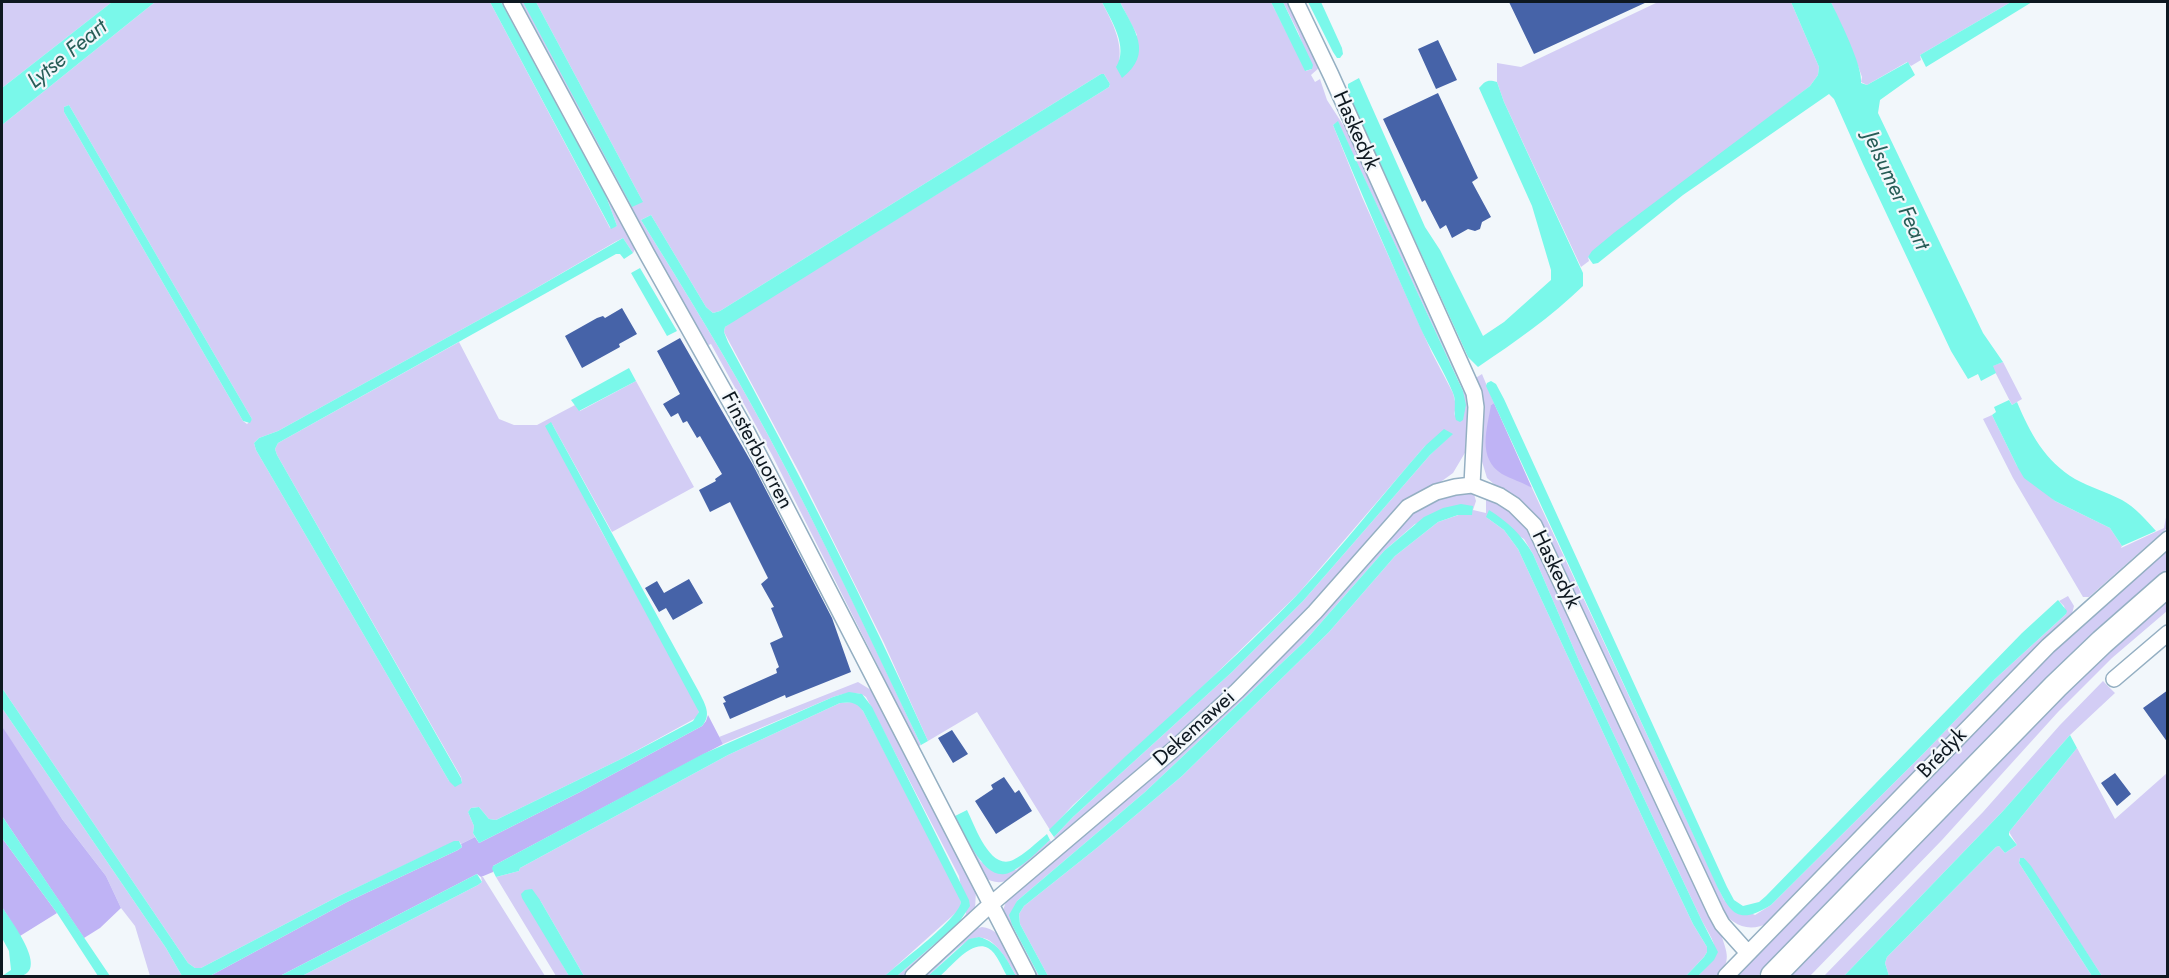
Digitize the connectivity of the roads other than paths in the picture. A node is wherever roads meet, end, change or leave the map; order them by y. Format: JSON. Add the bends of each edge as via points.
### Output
{"nodes":[{"id":1,"x":511,"y":2,"type":"edge"},
{"id":2,"x":1296,"y":2,"type":"edge"},
{"id":3,"x":1472,"y":485,"type":"junction"},
{"id":4,"x":2168,"y":539,"type":"edge"},
{"id":5,"x":2168,"y":584,"type":"edge"},
{"id":6,"x":2168,"y":633,"type":"edge"},
{"id":7,"x":2114,"y":679,"type":"dead end"},
{"id":8,"x":990,"y":905,"type":"junction"},
{"id":9,"x":1748,"y":953,"type":"junction"},
{"id":10,"x":913,"y":976,"type":"edge"},
{"id":11,"x":1028,"y":976,"type":"edge"},
{"id":12,"x":1726,"y":976,"type":"edge"},
{"id":13,"x":1773,"y":976,"type":"edge"}],
"edges":[{"from":1,"to":8,"type":"street","name":"Finsterbuorren","via":[[747,432]]},
{"from":2,"to":3,"type":"street","name":"Haskedyk","via":[[1473,393],[1476,407]]},
{"from":3,"to":8,"type":"street","name":"Dekemawei","via":[[1436,492],[1408,507],[1316,612],[1237,691]]},
{"from":3,"to":9,"type":"street","name":"Haskedyk","via":[[1514,505],[1534,525],[1716,913]]},
{"from":4,"to":9,"type":"street","name":"Brédyk","via":[[2048,646]]},
{"from":5,"to":13,"type":"main road","name":"Brédyk","via":[[2056,686]]},
{"from":6,"to":7,"type":"street"},
{"from":8,"to":10,"type":"street","name":"Dekemawei"},
{"from":8,"to":11,"type":"street","name":"Finsterbuorren"},
{"from":9,"to":12,"type":"street","name":"Brédyk"}]}
